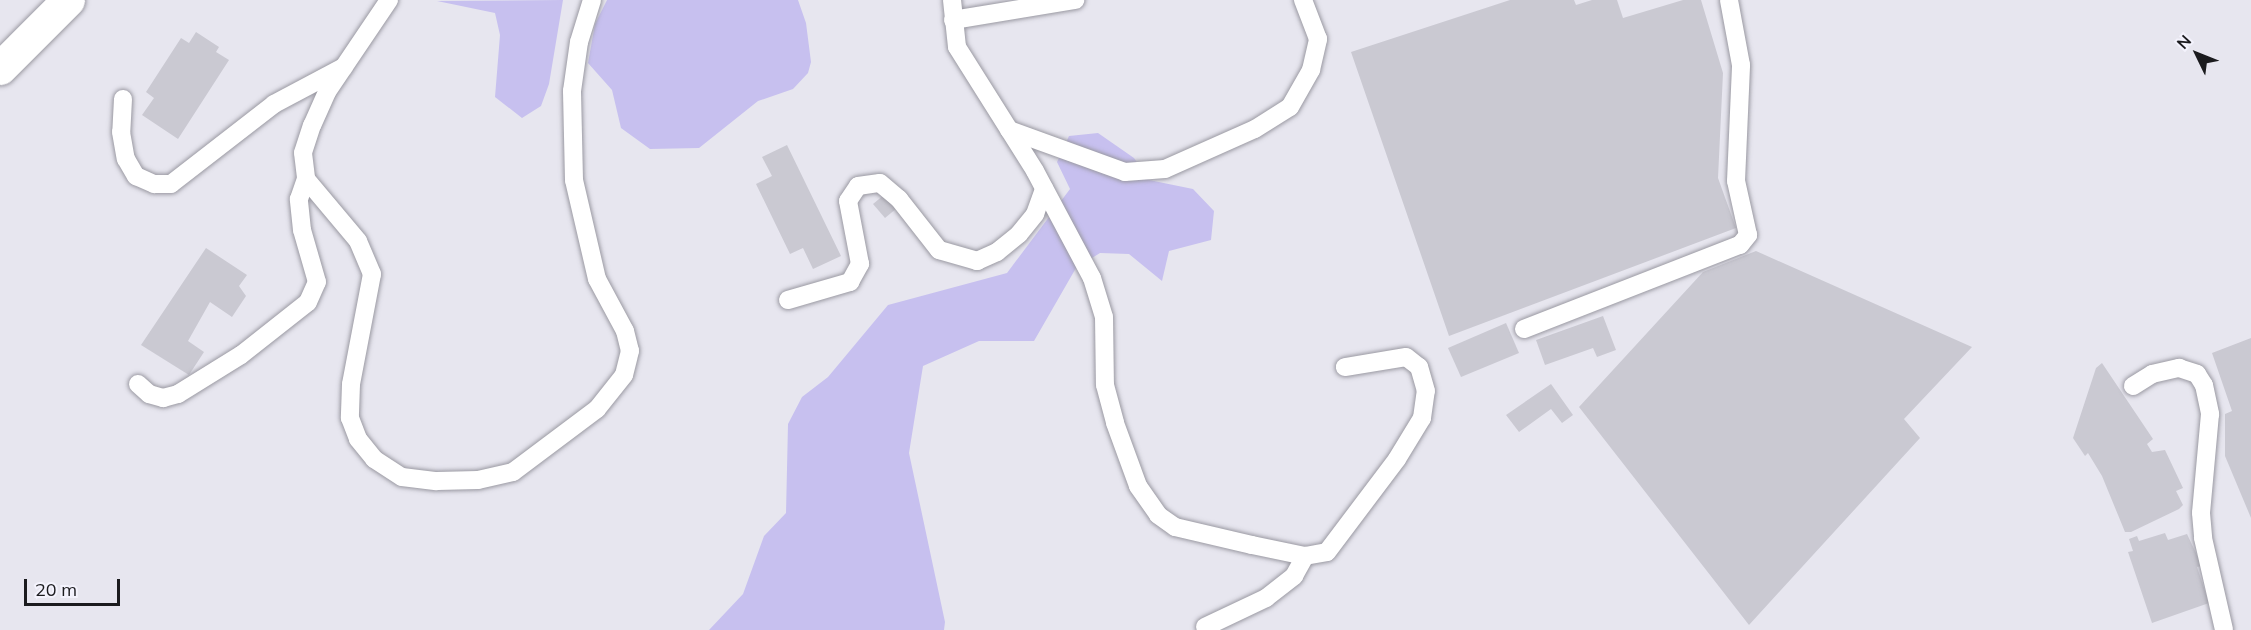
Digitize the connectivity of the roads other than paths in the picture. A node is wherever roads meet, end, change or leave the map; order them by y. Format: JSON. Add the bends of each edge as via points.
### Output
{"nodes":[{"id":1,"x":68,"y":0,"type":"edge"},
{"id":2,"x":389,"y":0,"type":"edge"},
{"id":3,"x":592,"y":0,"type":"edge"},
{"id":4,"x":952,"y":0,"type":"edge"},
{"id":5,"x":1075,"y":0,"type":"edge"},
{"id":6,"x":1303,"y":0,"type":"edge"},
{"id":7,"x":1729,"y":0,"type":"edge"},
{"id":8,"x":953,"y":20,"type":"junction"},
{"id":9,"x":345,"y":66,"type":"junction"},
{"id":10,"x":0,"y":69,"type":"edge"},
{"id":11,"x":123,"y":99,"type":"dead end"},
{"id":12,"x":1009,"y":130,"type":"junction"},
{"id":13,"x":306,"y":179,"type":"junction"},
{"id":14,"x":1044,"y":189,"type":"junction"},
{"id":15,"x":788,"y":300,"type":"dead end"},
{"id":16,"x":1524,"y":329,"type":"dead end"},
{"id":17,"x":1345,"y":367,"type":"dead end"},
{"id":18,"x":138,"y":384,"type":"dead end"},
{"id":19,"x":2133,"y":386,"type":"dead end"},
{"id":20,"x":1305,"y":556,"type":"junction"},
{"id":21,"x":1205,"y":627,"type":"dead end"},
{"id":22,"x":2224,"y":630,"type":"edge"}],
"edges":[{"from":1,"to":10,"type":"street"},
{"from":2,"to":9,"type":"lane"},
{"from":3,"to":13,"type":"lane","via":[[579,42],[572,92],[574,180],[597,279],[625,331],[630,351],[624,375],[597,409],[513,472],[478,480],[402,477],[374,459],[358,439],[350,418],[351,384],[372,274],[358,241]]},
{"from":4,"to":8,"type":"lane"},
{"from":5,"to":8,"type":"lane"},
{"from":6,"to":12,"type":"lane","via":[[1318,39],[1311,70],[1290,107],[1255,129],[1164,169],[1125,172]]},
{"from":7,"to":16,"type":"lane","via":[[1741,65],[1736,181],[1748,235],[1740,245]]},
{"from":8,"to":12,"type":"lane","via":[[957,47]]},
{"from":9,"to":11,"type":"lane","via":[[274,104],[171,184],[154,184],[136,176],[126,159],[121,132]]},
{"from":9,"to":13,"type":"lane","via":[[327,92],[312,125],[303,153]]},
{"from":12,"to":14,"type":"lane"},
{"from":13,"to":18,"type":"lane","via":[[299,199],[302,230],[317,282],[308,302],[226,366],[178,394],[163,398],[149,394]]},
{"from":14,"to":15,"type":"lane","via":[[1035,214],[1019,234],[997,252],[977,261],[939,250],[899,199],[880,183],[858,186],[848,201],[860,264],[850,282]]},
{"from":14,"to":20,"type":"lane","via":[[1092,278],[1104,316],[1105,385],[1115,423],[1138,486],[1158,515],[1175,527]]},
{"from":17,"to":20,"type":"lane","via":[[1406,357],[1419,367],[1426,391],[1422,418],[1327,552]]},
{"from":19,"to":22,"type":"lane","via":[[2152,374],[2179,369],[2197,374],[2204,385],[2210,414],[2201,513],[2203,538]]},
{"from":20,"to":21,"type":"lane","via":[[1294,576],[1266,598]]}]}
